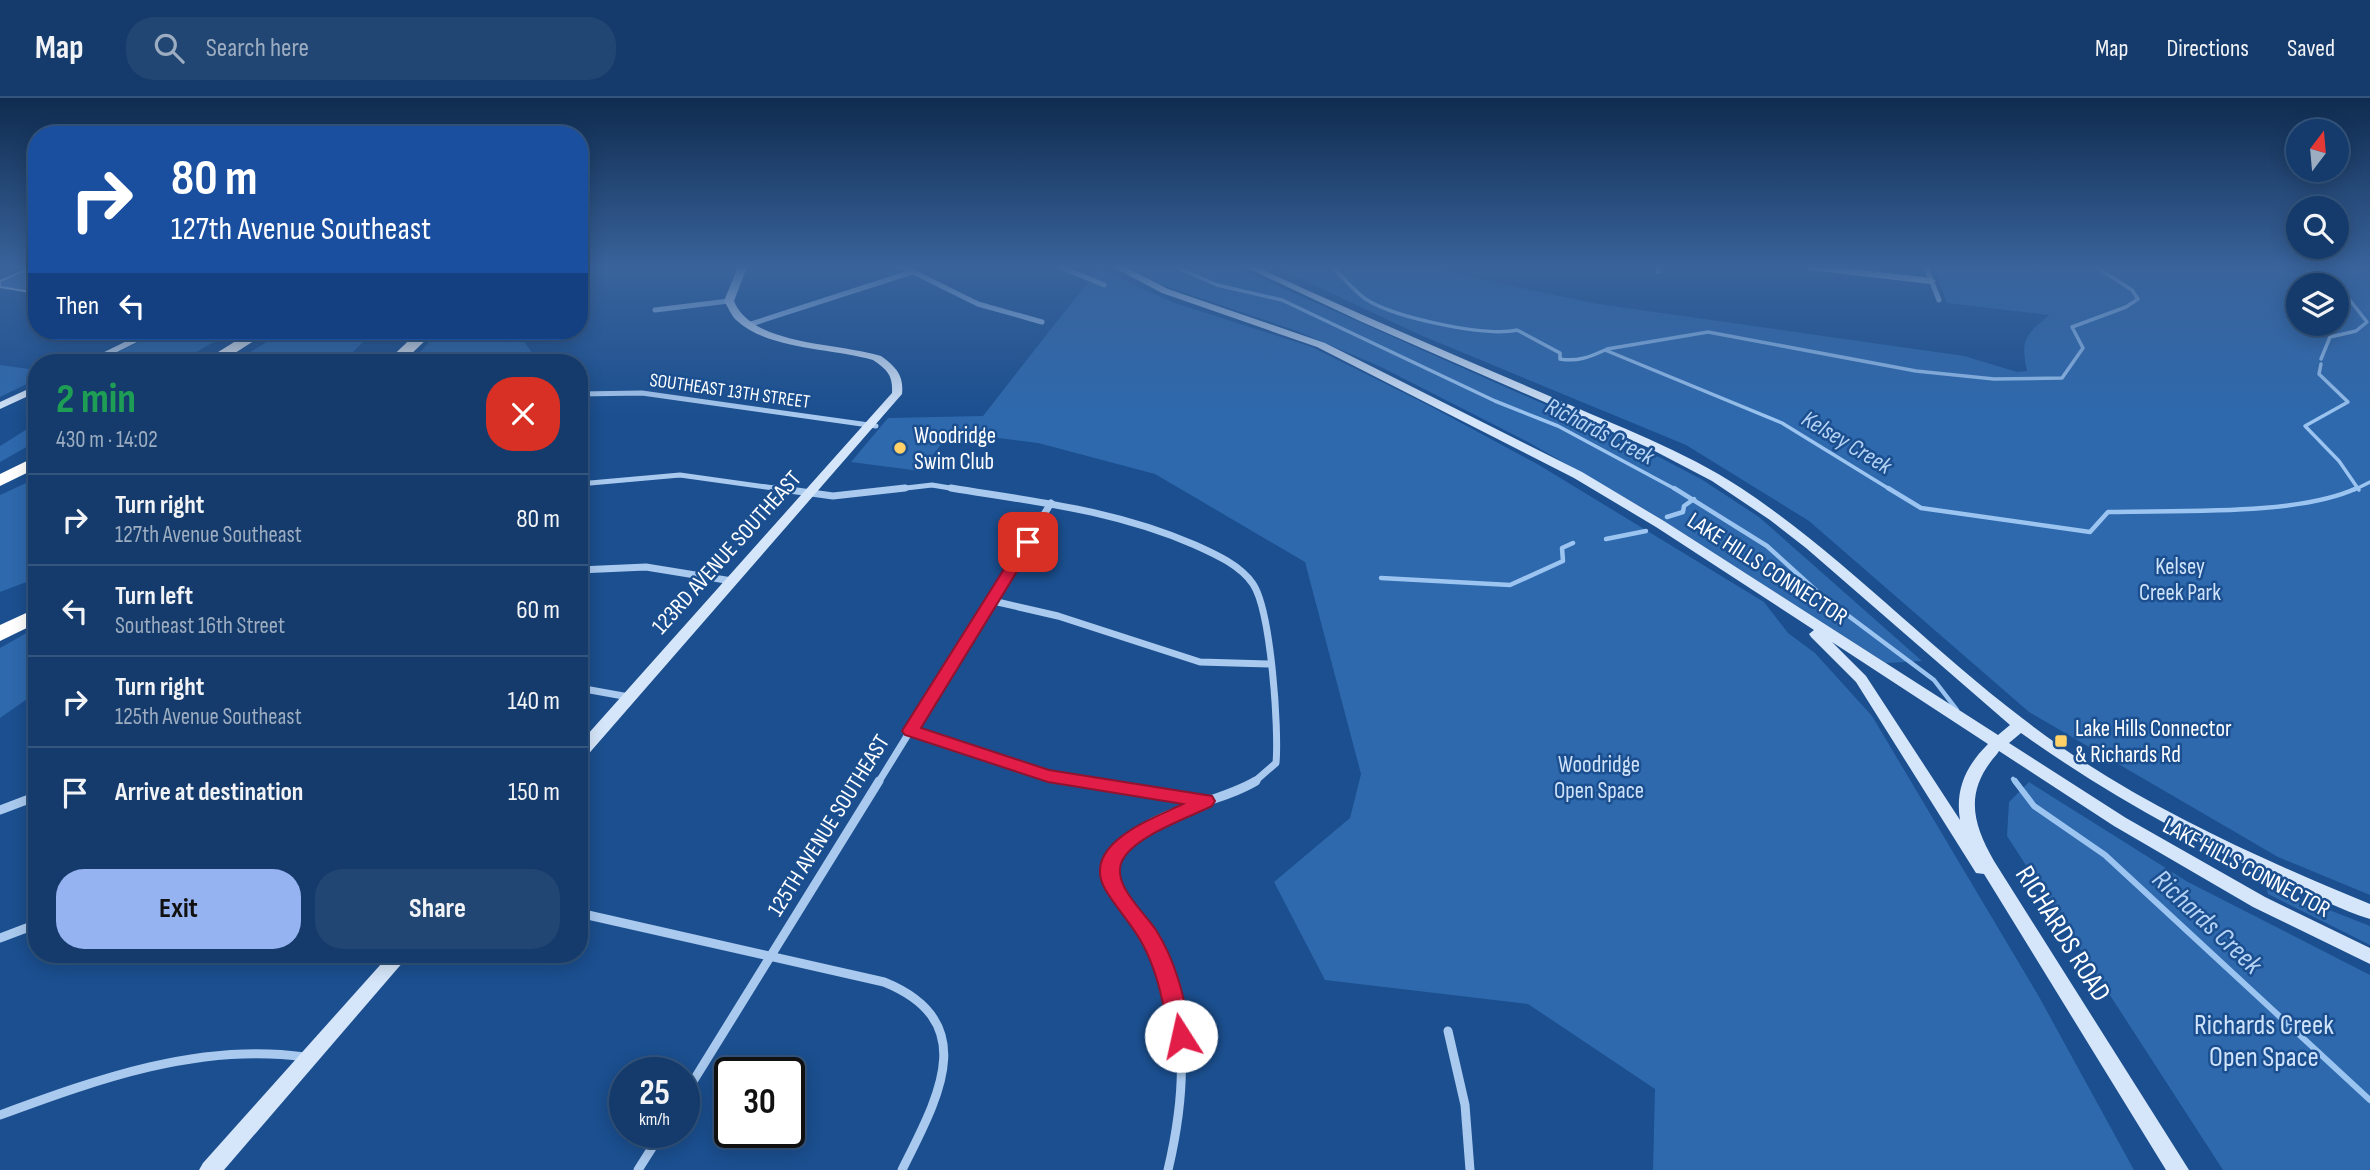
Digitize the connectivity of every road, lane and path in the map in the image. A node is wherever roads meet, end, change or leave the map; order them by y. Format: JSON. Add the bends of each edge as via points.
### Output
{"nodes":[{"id":1,"x":740,"y":317,"type":"edge"},
{"id":2,"x":769,"y":317,"type":"edge"},
{"id":3,"x":1024,"y":317,"type":"edge"},
{"id":4,"x":1242,"y":317,"type":"edge"},
{"id":5,"x":1363,"y":317,"type":"edge"},
{"id":6,"x":1042,"y":322,"type":"dead end"},
{"id":7,"x":748,"y":325,"type":"junction"},
{"id":8,"x":135,"y":340,"type":"edge"},
{"id":9,"x":228,"y":340,"type":"edge"},
{"id":10,"x":247,"y":340,"type":"edge"},
{"id":11,"x":417,"y":340,"type":"edge"},
{"id":12,"x":106,"y":354,"type":"edge"},
{"id":13,"x":206,"y":354,"type":"edge"},
{"id":14,"x":224,"y":354,"type":"edge"},
{"id":15,"x":401,"y":354,"type":"edge"},
{"id":16,"x":28,"y":392,"type":"edge"},
{"id":17,"x":588,"y":394,"type":"edge"},
{"id":18,"x":0,"y":406,"type":"edge"},
{"id":19,"x":873,"y":426,"type":"junction"},
{"id":20,"x":28,"y":466,"type":"edge"},
{"id":21,"x":0,"y":481,"type":"edge"},
{"id":22,"x":588,"y":483,"type":"edge"},
{"id":23,"x":811,"y":493,"type":"junction"},
{"id":24,"x":1051,"y":502,"type":"junction"},
{"id":25,"x":588,"y":569,"type":"edge"},
{"id":26,"x":732,"y":581,"type":"junction"},
{"id":27,"x":993,"y":601,"type":"junction"},
{"id":28,"x":1778,"y":601,"type":"junction"},
{"id":29,"x":28,"y":619,"type":"edge"},
{"id":30,"x":0,"y":634,"type":"edge"},
{"id":31,"x":1268,"y":664,"type":"junction"},
{"id":32,"x":588,"y":690,"type":"edge"},
{"id":33,"x":629,"y":697,"type":"junction"},
{"id":34,"x":2021,"y":725,"type":"junction"},
{"id":35,"x":911,"y":731,"type":"junction"},
{"id":36,"x":588,"y":744,"type":"edge"},
{"id":37,"x":1998,"y":744,"type":"junction"},
{"id":38,"x":28,"y":799,"type":"edge"},
{"id":39,"x":1206,"y":801,"type":"junction"},
{"id":40,"x":0,"y":810,"type":"edge"},
{"id":41,"x":2370,"y":912,"type":"edge"},
{"id":42,"x":588,"y":914,"type":"edge"},
{"id":43,"x":28,"y":927,"type":"edge"},
{"id":44,"x":0,"y":938,"type":"edge"},
{"id":45,"x":2036,"y":941,"type":"junction"},
{"id":46,"x":772,"y":956,"type":"junction"},
{"id":47,"x":2370,"y":956,"type":"edge"},
{"id":48,"x":393,"y":963,"type":"edge"},
{"id":49,"x":1448,"y":1031,"type":"dead end"},
{"id":50,"x":308,"y":1058,"type":"junction"},
{"id":51,"x":700,"y":1071,"type":"edge"},
{"id":52,"x":0,"y":1115,"type":"edge"},
{"id":53,"x":652,"y":1148,"type":"edge"},
{"id":54,"x":210,"y":1170,"type":"edge"},
{"id":55,"x":638,"y":1170,"type":"edge"},
{"id":56,"x":902,"y":1170,"type":"edge"},
{"id":57,"x":1168,"y":1170,"type":"edge"},
{"id":58,"x":1470,"y":1170,"type":"edge"},
{"id":59,"x":2178,"y":1170,"type":"edge"}],
"edges":[{"from":1,"to":7,"type":"main road"},
{"from":2,"to":7,"type":"street"},
{"from":3,"to":6,"type":"street"},
{"from":4,"to":28,"type":"main road","name":"LAKE HILLS CONNECTOR","via":[[1304,338],[1612,495]]},
{"from":5,"to":34,"type":"main road","name":"LAKE HILLS CONNECTOR","via":[[1649,444],[1734,488],[1811,545]]},
{"from":7,"to":19,"type":"main road","name":"123RD AVENUE SOUTHEAST","via":[[773,336],[869,354],[890,367],[898,379],[897,394]]},
{"from":8,"to":12,"type":"main road"},
{"from":9,"to":13,"type":"highway"},
{"from":10,"to":14,"type":"highway"},
{"from":11,"to":15,"type":"highway"},
{"from":16,"to":18,"type":"main road"},
{"from":17,"to":19,"type":"street","name":"SOUTHEAST 13TH STREET","via":[[642,393]]},
{"from":19,"to":23,"type":"main road","name":"123RD AVENUE SOUTHEAST"},
{"from":20,"to":21,"type":"highway"},
{"from":22,"to":23,"type":"street","via":[[680,475]]},
{"from":23,"to":24,"type":"street","via":[[845,495],[932,485]]},
{"from":23,"to":26,"type":"main road","name":"123RD AVENUE SOUTHEAST"},
{"from":24,"to":27,"type":"street","name":"125TH AVENUE SOUTHEAST"},
{"from":24,"to":31,"type":"street","via":[[1138,522],[1233,565],[1253,584],[1264,618]]},
{"from":25,"to":26,"type":"street","via":[[646,566]]},
{"from":26,"to":33,"type":"main road","name":"123RD AVENUE SOUTHEAST"},
{"from":27,"to":31,"type":"street","via":[[1058,616],[1200,662]]},
{"from":27,"to":35,"type":"street","name":"125TH AVENUE SOUTHEAST"},
{"from":28,"to":37,"type":"main road","name":"LAKE HILLS CONNECTOR"},
{"from":28,"to":45,"type":"main road","via":[[1861,679],[1965,844]]},
{"from":29,"to":30,"type":"highway"},
{"from":31,"to":39,"type":"street","via":[[1278,739],[1276,763],[1254,784]]},
{"from":32,"to":33,"type":"street"},
{"from":33,"to":36,"type":"main road","name":"123RD AVENUE SOUTHEAST"},
{"from":34,"to":37,"type":"main road","name":"RICHARDS ROAD"},
{"from":34,"to":41,"type":"main road","name":"LAKE HILLS CONNECTOR","via":[[2114,786],[2188,827]]},
{"from":35,"to":39,"type":"street","via":[[1048,776]]},
{"from":35,"to":46,"type":"street","name":"125TH AVENUE SOUTHEAST"},
{"from":37,"to":45,"type":"main road","name":"RICHARDS ROAD","via":[[1975,770],[1966,805],[1978,845]]},
{"from":37,"to":47,"type":"main road","name":"LAKE HILLS CONNECTOR","via":[[2205,873]]},
{"from":38,"to":40,"type":"street"},
{"from":39,"to":57,"type":"street","via":[[1128,840],[1112,861],[1113,885],[1150,937],[1178,1012],[1183,1107]]},
{"from":42,"to":46,"type":"street"},
{"from":43,"to":44,"type":"street"},
{"from":45,"to":59,"type":"main road","name":"RICHARDS ROAD"},
{"from":46,"to":51,"type":"street","name":"125TH AVENUE SOUTHEAST"},
{"from":46,"to":56,"type":"street","via":[[884,982],[920,999],[935,1020],[943,1045],[939,1091]]},
{"from":48,"to":50,"type":"main road"},
{"from":49,"to":58,"type":"street","via":[[1465,1105]]},
{"from":50,"to":52,"type":"street","via":[[263,1052],[186,1061],[81,1087]]},
{"from":50,"to":54,"type":"main road"},
{"from":53,"to":55,"type":"street"}]}
